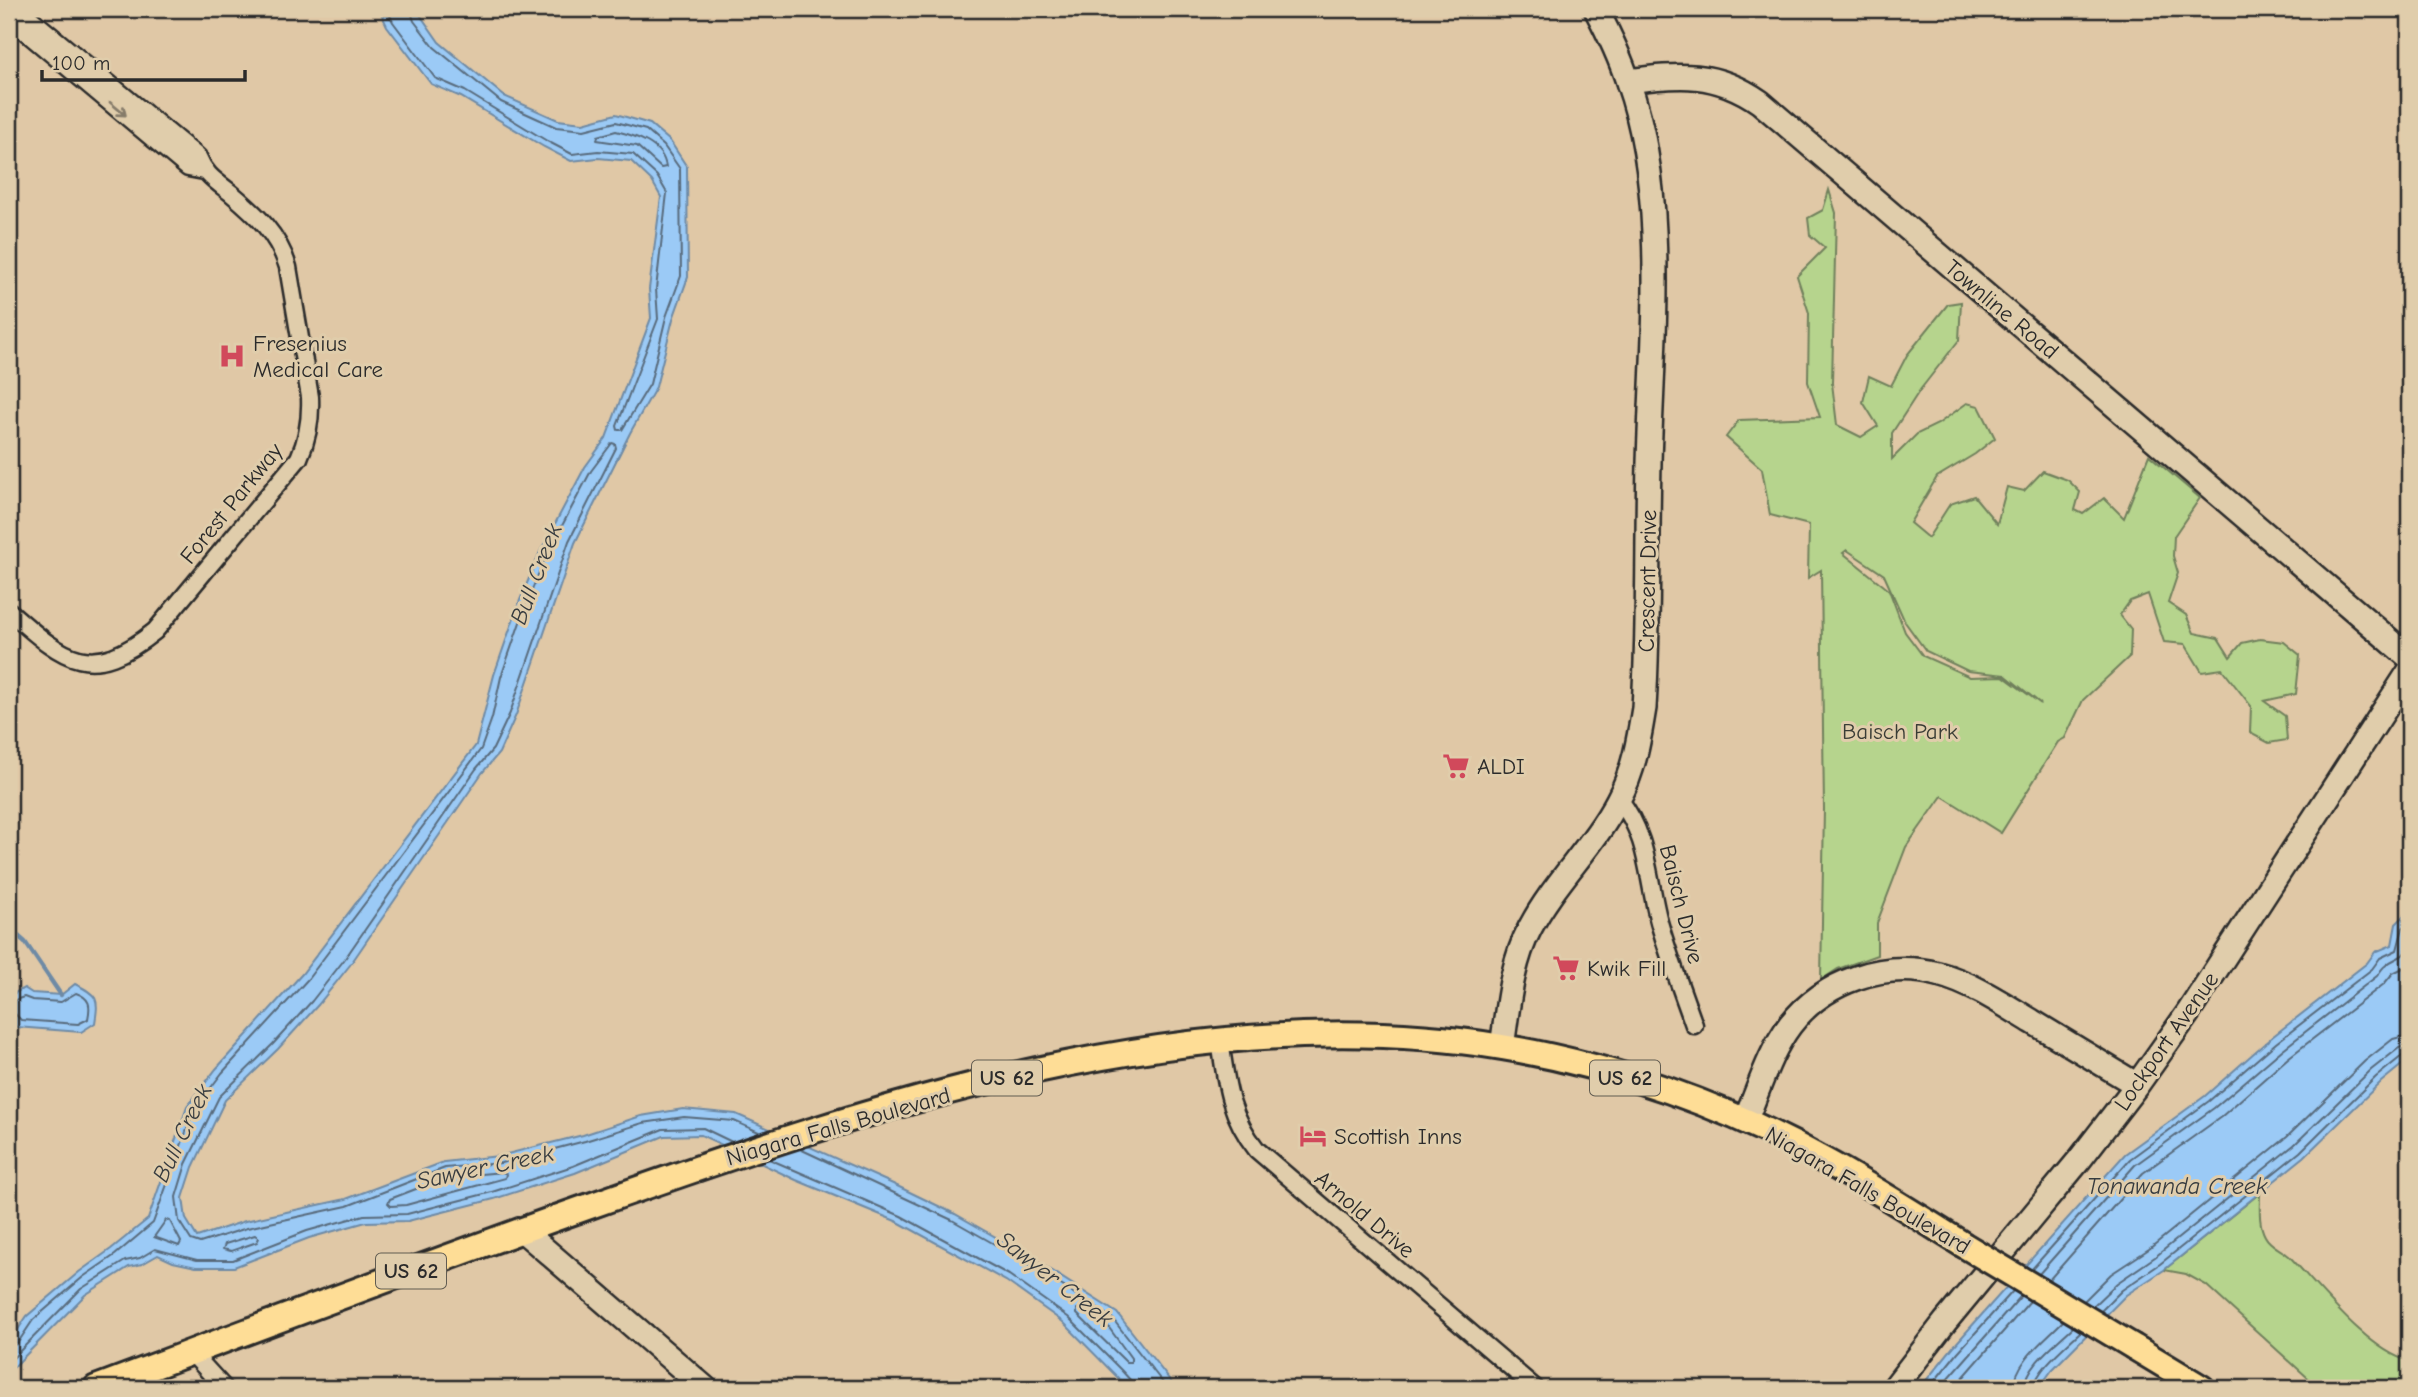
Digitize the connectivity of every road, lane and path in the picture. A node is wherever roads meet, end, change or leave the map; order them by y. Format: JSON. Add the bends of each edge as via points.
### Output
{"nodes":[{"id":1,"x":19,"y":9,"type":"edge"},
{"id":2,"x":1595,"y":9,"type":"edge"},
{"id":3,"x":9,"y":18,"type":"edge"},
{"id":4,"x":1628,"y":81,"type":"junction"},
{"id":5,"x":204,"y":171,"type":"junction"},
{"id":6,"x":9,"y":611,"type":"edge"},
{"id":7,"x":2409,"y":657,"type":"edge"},
{"id":8,"x":2409,"y":672,"type":"edge"},
{"id":9,"x":1619,"y":799,"type":"junction"},
{"id":10,"x":1694,"y":1025,"type":"dead end"},
{"id":11,"x":1220,"y":1040,"type":"junction"},
{"id":12,"x":1502,"y":1047,"type":"junction"},
{"id":13,"x":2137,"y":1085,"type":"junction"},
{"id":14,"x":1745,"y":1121,"type":"junction"},
{"id":15,"x":523,"y":1230,"type":"junction"},
{"id":16,"x":191,"y":1352,"type":"junction"},
{"id":17,"x":96,"y":1388,"type":"edge"},
{"id":18,"x":225,"y":1388,"type":"edge"},
{"id":19,"x":705,"y":1388,"type":"edge"},
{"id":20,"x":1535,"y":1388,"type":"edge"},
{"id":21,"x":1895,"y":1388,"type":"edge"},
{"id":22,"x":2202,"y":1388,"type":"edge"}],
"edges":[{"from":1,"to":5,"type":"street","name":"Forest Parkway","via":[[198,157]]},
{"from":2,"to":4,"type":"street"},
{"from":3,"to":5,"type":"street","name":"Forest Parkway","one_way":true,"via":[[188,168]]},
{"from":4,"to":7,"type":"street","name":"Townline Road","via":[[1699,76],[1731,85],[1760,102]]},
{"from":4,"to":9,"type":"street","name":"Crescent Drive","via":[[1651,198],[1653,299],[1644,708],[1636,756]]},
{"from":5,"to":6,"type":"street","name":"Forest Parkway","via":[[260,219],[283,251],[310,397],[309,428],[299,458],[155,631],[134,648],[95,660],[72,658],[54,649]]},
{"from":8,"to":13,"type":"street","name":"Lockport Avenue"},
{"from":9,"to":10,"type":"street","name":"Baisch Drive","via":[[1644,844],[1658,919]]},
{"from":9,"to":12,"type":"street","name":"Crescent Drive","via":[[1527,934],[1513,975]]},
{"from":11,"to":12,"type":"main road","name":"Niagara Falls Boulevard","number":"US 62","via":[[1359,1034]]},
{"from":11,"to":15,"type":"main road","name":"Niagara Falls Boulevard","number":"US 62","via":[[1116,1055],[877,1110]]},
{"from":11,"to":20,"type":"street","name":"Arnold Drive","via":[[1232,1108],[1257,1150]]},
{"from":12,"to":14,"type":"main road","name":"Niagara Falls Boulevard","number":"US 62","via":[[1636,1081]]},
{"from":13,"to":14,"type":"street","via":[[1965,984],[1929,972],[1889,970],[1849,980],[1800,1014],[1778,1045]]},
{"from":13,"to":21,"type":"street","name":"Lockport Avenue"},
{"from":14,"to":22,"type":"main road","name":"Niagara Falls Boulevard","number":"US 62","bridge":true,"via":[[1823,1159]]},
{"from":15,"to":16,"type":"main road","name":"Niagara Falls Boulevard","number":"US 62"},
{"from":15,"to":19,"type":"street"},
{"from":16,"to":17,"type":"main road","name":"Niagara Falls Boulevard","number":"US 62"},
{"from":16,"to":18,"type":"street"}]}
